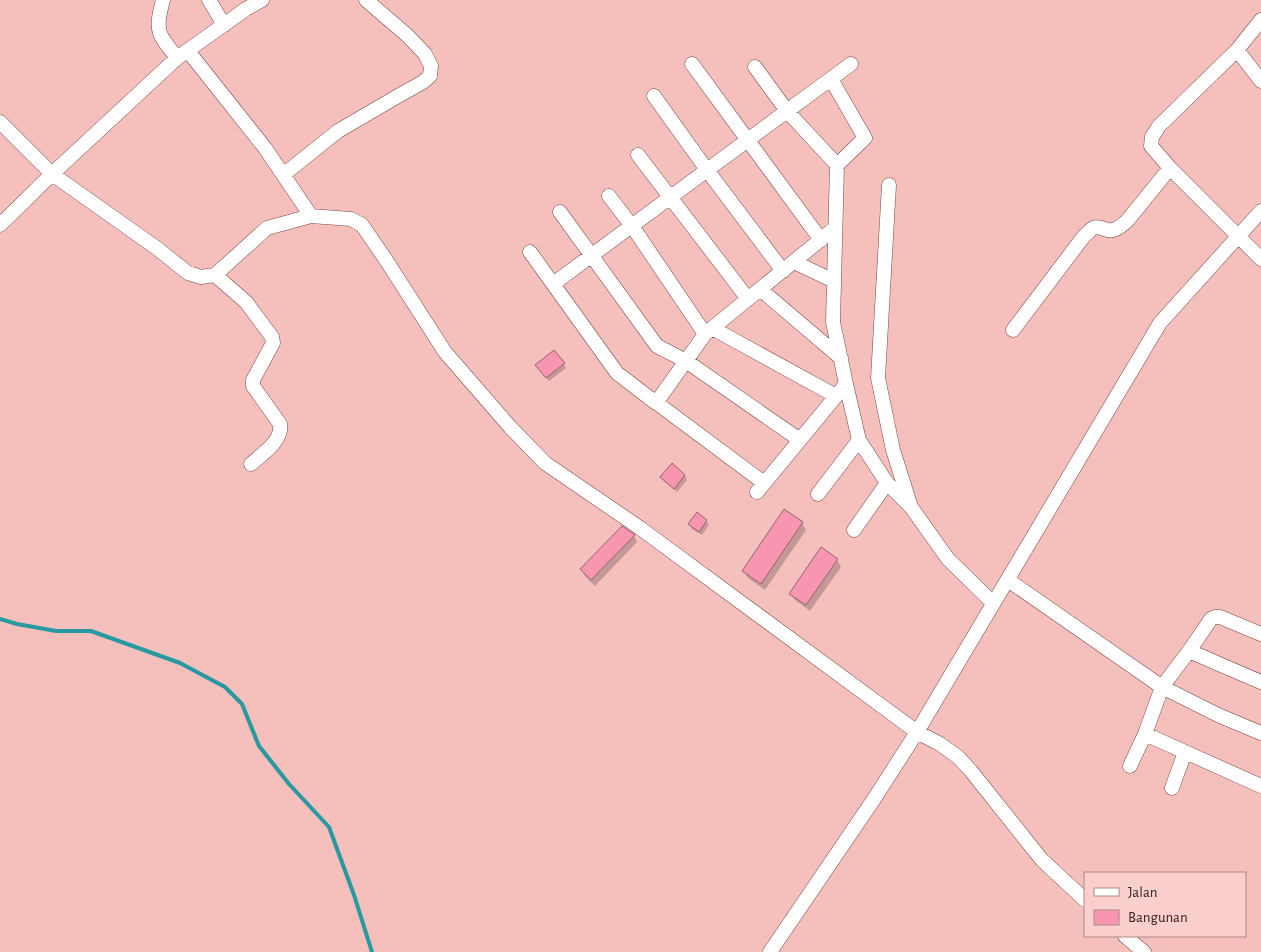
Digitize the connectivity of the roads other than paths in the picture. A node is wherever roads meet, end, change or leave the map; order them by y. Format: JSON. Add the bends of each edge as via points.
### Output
{"nodes":[{"id":1,"x":164,"y":0,"type":"edge"},
{"id":2,"x":209,"y":0,"type":"edge"},
{"id":3,"x":262,"y":0,"type":"edge"},
{"id":4,"x":366,"y":0,"type":"edge"},
{"id":5,"x":1261,"y":20,"type":"edge"},
{"id":6,"x":224,"y":25,"type":"junction"},
{"id":7,"x":1237,"y":50,"type":"junction"},
{"id":8,"x":183,"y":55,"type":"junction"},
{"id":9,"x":692,"y":64,"type":"dead end"},
{"id":10,"x":851,"y":64,"type":"dead end"},
{"id":11,"x":755,"y":67,"type":"dead end"},
{"id":12,"x":830,"y":79,"type":"junction"},
{"id":13,"x":1261,"y":81,"type":"edge"},
{"id":14,"x":654,"y":96,"type":"dead end"},
{"id":15,"x":787,"y":111,"type":"junction"},
{"id":16,"x":0,"y":122,"type":"edge"},
{"id":17,"x":748,"y":140,"type":"junction"},
{"id":18,"x":638,"y":155,"type":"dead end"},
{"id":19,"x":837,"y":165,"type":"junction"},
{"id":20,"x":1170,"y":168,"type":"junction"},
{"id":21,"x":707,"y":170,"type":"junction"},
{"id":22,"x":52,"y":174,"type":"junction"},
{"id":23,"x":283,"y":176,"type":"junction"},
{"id":24,"x":889,"y":185,"type":"dead end"},
{"id":25,"x":609,"y":196,"type":"dead end"},
{"id":26,"x":670,"y":198,"type":"junction"},
{"id":27,"x":1261,"y":211,"type":"edge"},
{"id":28,"x":560,"y":212,"type":"dead end"},
{"id":29,"x":312,"y":216,"type":"junction"},
{"id":30,"x":0,"y":225,"type":"edge"},
{"id":31,"x":632,"y":226,"type":"junction"},
{"id":32,"x":835,"y":228,"type":"junction"},
{"id":33,"x":1238,"y":236,"type":"junction"},
{"id":34,"x":821,"y":240,"type":"junction"},
{"id":35,"x":530,"y":252,"type":"dead end"},
{"id":36,"x":591,"y":256,"type":"junction"},
{"id":37,"x":1261,"y":259,"type":"edge"},
{"id":38,"x":794,"y":262,"type":"junction"},
{"id":39,"x":783,"y":271,"type":"junction"},
{"id":40,"x":215,"y":275,"type":"junction"},
{"id":41,"x":834,"y":281,"type":"junction"},
{"id":42,"x":553,"y":284,"type":"junction"},
{"id":43,"x":760,"y":289,"type":"junction"},
{"id":44,"x":748,"y":299,"type":"junction"},
{"id":45,"x":1013,"y":330,"type":"dead end"},
{"id":46,"x":709,"y":331,"type":"junction"},
{"id":47,"x":841,"y":358,"type":"junction"},
{"id":48,"x":686,"y":361,"type":"junction"},
{"id":49,"x":631,"y":384,"type":"dead end"},
{"id":50,"x":846,"y":384,"type":"junction"},
{"id":51,"x":836,"y":396,"type":"junction"},
{"id":52,"x":656,"y":403,"type":"junction"},
{"id":53,"x":800,"y":440,"type":"junction"},
{"id":54,"x":859,"y":440,"type":"junction"},
{"id":55,"x":251,"y":464,"type":"dead end"},
{"id":56,"x":887,"y":483,"type":"junction"},
{"id":57,"x":818,"y":494,"type":"dead end"},
{"id":58,"x":911,"y":507,"type":"junction"},
{"id":59,"x":854,"y":530,"type":"dead end"},
{"id":60,"x":1008,"y":580,"type":"junction"},
{"id":61,"x":993,"y":604,"type":"junction"},
{"id":62,"x":1261,"y":634,"type":"edge"},
{"id":63,"x":1190,"y":651,"type":"junction"},
{"id":64,"x":1261,"y":682,"type":"edge"},
{"id":65,"x":1162,"y":687,"type":"junction"},
{"id":66,"x":917,"y":732,"type":"junction"},
{"id":67,"x":1261,"y":732,"type":"edge"},
{"id":68,"x":1145,"y":734,"type":"junction"},
{"id":69,"x":1185,"y":752,"type":"junction"},
{"id":70,"x":1130,"y":766,"type":"dead end"},
{"id":71,"x":1261,"y":786,"type":"edge"},
{"id":72,"x":1172,"y":788,"type":"dead end"},
{"id":73,"x":1084,"y":899,"type":"edge"},
{"id":74,"x":1126,"y":937,"type":"edge"},
{"id":75,"x":770,"y":952,"type":"edge"},
{"id":76,"x":1144,"y":952,"type":"edge"}],
"edges":[{"from":1,"to":8,"type":"street","via":[[159,31],[170,47]]},
{"from":2,"to":6,"type":"street"},
{"from":3,"to":6,"type":"street"},
{"from":4,"to":23,"type":"street","via":[[425,54],[431,66],[430,76],[338,131]]},
{"from":5,"to":7,"type":"street"},
{"from":6,"to":8,"type":"street"},
{"from":7,"to":13,"type":"street"},
{"from":7,"to":20,"type":"street","via":[[1158,126],[1151,146]]},
{"from":8,"to":22,"type":"street"},
{"from":8,"to":23,"type":"street","via":[[265,148]]},
{"from":9,"to":17,"type":"street"},
{"from":10,"to":12,"type":"street"},
{"from":11,"to":15,"type":"street"},
{"from":12,"to":15,"type":"street"},
{"from":12,"to":19,"type":"street","via":[[865,138]]},
{"from":14,"to":21,"type":"street"},
{"from":15,"to":17,"type":"street"},
{"from":15,"to":19,"type":"street"},
{"from":16,"to":22,"type":"street"},
{"from":17,"to":21,"type":"street"},
{"from":17,"to":34,"type":"street"},
{"from":18,"to":26,"type":"street"},
{"from":19,"to":32,"type":"street"},
{"from":20,"to":33,"type":"street"},
{"from":20,"to":45,"type":"street","via":[[1120,227],[1114,230],[1093,228],[1084,236]]},
{"from":21,"to":26,"type":"street"},
{"from":21,"to":39,"type":"street"},
{"from":22,"to":30,"type":"street"},
{"from":22,"to":40,"type":"street","via":[[188,273],[201,278]]},
{"from":23,"to":29,"type":"street"},
{"from":24,"to":58,"type":"street","via":[[878,378],[893,450]]},
{"from":25,"to":31,"type":"street"},
{"from":26,"to":31,"type":"street"},
{"from":26,"to":44,"type":"street"},
{"from":27,"to":33,"type":"street"},
{"from":28,"to":36,"type":"street"},
{"from":29,"to":40,"type":"street","via":[[267,228]]},
{"from":29,"to":66,"type":"street","via":[[351,219],[362,225],[445,352],[545,463],[640,528]]},
{"from":31,"to":36,"type":"street"},
{"from":31,"to":46,"type":"street"},
{"from":32,"to":34,"type":"street"},
{"from":32,"to":41,"type":"street"},
{"from":33,"to":37,"type":"street"},
{"from":33,"to":60,"type":"street","via":[[1160,323]]},
{"from":34,"to":38,"type":"street"},
{"from":35,"to":42,"type":"street"},
{"from":36,"to":42,"type":"street"},
{"from":36,"to":48,"type":"street","via":[[657,346]]},
{"from":38,"to":39,"type":"street"},
{"from":38,"to":41,"type":"street"},
{"from":39,"to":43,"type":"street"},
{"from":40,"to":55,"type":"street","via":[[246,302],[272,337],[273,343],[252,386],[281,429],[272,445]]},
{"from":41,"to":47,"type":"street","via":[[833,322]]},
{"from":42,"to":52,"type":"street","via":[[617,373]]},
{"from":43,"to":44,"type":"street"},
{"from":43,"to":47,"type":"street"},
{"from":44,"to":46,"type":"street"},
{"from":46,"to":48,"type":"street"},
{"from":46,"to":51,"type":"street"},
{"from":47,"to":50,"type":"street"},
{"from":48,"to":52,"type":"street"},
{"from":48,"to":53,"type":"street"},
{"from":49,"to":52,"type":"street"},
{"from":50,"to":51,"type":"street"},
{"from":50,"to":54,"type":"street"},
{"from":51,"to":53,"type":"street"},
{"from":52,"to":53,"type":"street","via":[[760,487]]},
{"from":54,"to":56,"type":"street"},
{"from":54,"to":57,"type":"street"},
{"from":56,"to":58,"type":"street"},
{"from":56,"to":59,"type":"street"},
{"from":58,"to":61,"type":"street","via":[[948,558]]},
{"from":60,"to":61,"type":"street"},
{"from":60,"to":65,"type":"street"},
{"from":61,"to":66,"type":"street"},
{"from":62,"to":63,"type":"street","via":[[1215,617]]},
{"from":63,"to":64,"type":"street"},
{"from":63,"to":65,"type":"street"},
{"from":65,"to":67,"type":"street"},
{"from":65,"to":68,"type":"street"},
{"from":66,"to":73,"type":"street","via":[[958,757],[1042,860]]},
{"from":66,"to":75,"type":"street"},
{"from":68,"to":69,"type":"street"},
{"from":68,"to":70,"type":"street"},
{"from":69,"to":71,"type":"street"},
{"from":69,"to":72,"type":"street"},
{"from":74,"to":76,"type":"street"}]}
